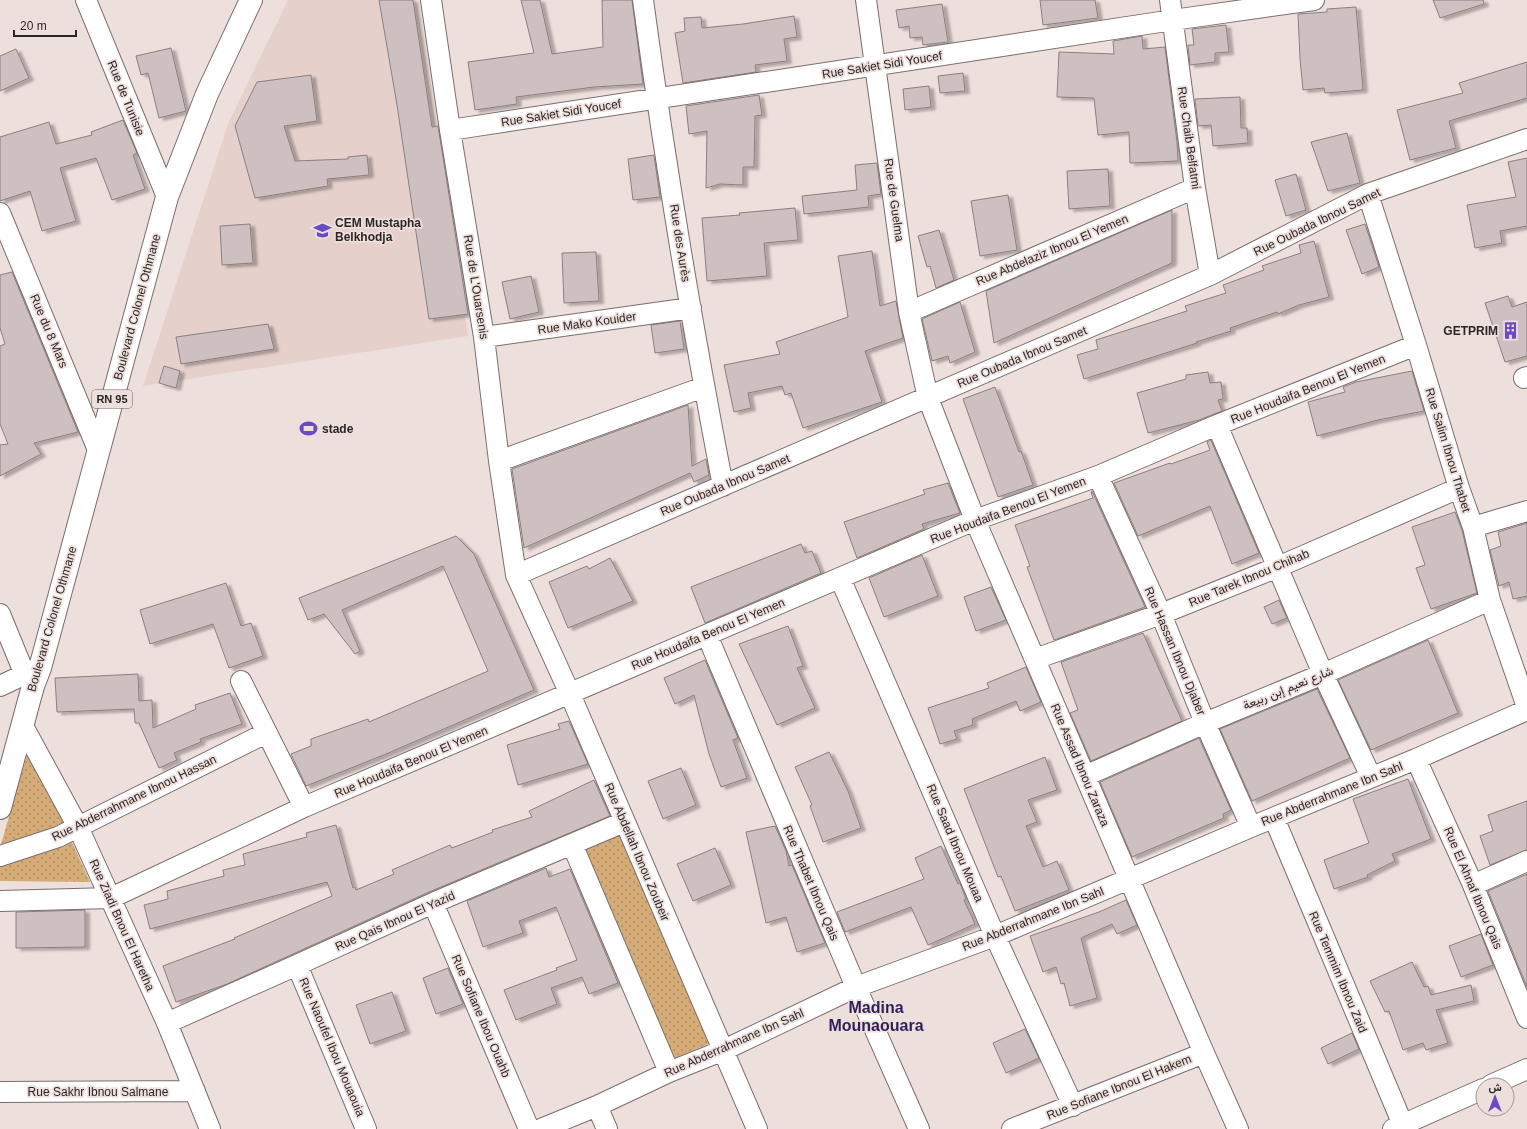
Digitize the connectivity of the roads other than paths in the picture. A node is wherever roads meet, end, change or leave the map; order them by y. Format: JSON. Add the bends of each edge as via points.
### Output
{"nodes":[{"id":1,"x":86,"y":0,"type":"edge"},
{"id":2,"x":251,"y":0,"type":"edge"},
{"id":3,"x":431,"y":0,"type":"edge"},
{"id":4,"x":643,"y":0,"type":"edge"},
{"id":5,"x":866,"y":0,"type":"edge"},
{"id":6,"x":1170,"y":0,"type":"edge"},
{"id":7,"x":1314,"y":0,"type":"edge"},
{"id":8,"x":1173,"y":20,"type":"junction"},
{"id":9,"x":876,"y":66,"type":"junction"},
{"id":10,"x":656,"y":99,"type":"junction"},
{"id":11,"x":450,"y":130,"type":"junction"},
{"id":12,"x":1527,"y":139,"type":"edge"},
{"id":13,"x":1195,"y":188,"type":"junction"},
{"id":14,"x":1368,"y":194,"type":"junction"},
{"id":15,"x":167,"y":196,"type":"junction"},
{"id":16,"x":0,"y":213,"type":"edge"},
{"id":17,"x":1210,"y":275,"type":"junction"},
{"id":18,"x":691,"y":308,"type":"junction"},
{"id":19,"x":909,"y":312,"type":"junction"},
{"id":20,"x":484,"y":337,"type":"junction"},
{"id":21,"x":1416,"y":345,"type":"junction"},
{"id":22,"x":704,"y":387,"type":"junction"},
{"id":23,"x":928,"y":398,"type":"junction"},
{"id":24,"x":1217,"y":425,"type":"junction"},
{"id":25,"x":98,"y":450,"type":"junction"},
{"id":26,"x":500,"y":461,"type":"junction"},
{"id":27,"x":1098,"y":476,"type":"junction"},
{"id":28,"x":723,"y":486,"type":"junction"},
{"id":29,"x":1459,"y":488,"type":"junction"},
{"id":30,"x":1527,"y":511,"type":"edge"},
{"id":31,"x":975,"y":520,"type":"junction"},
{"id":32,"x":1473,"y":527,"type":"junction"},
{"id":33,"x":1278,"y":567,"type":"junction"},
{"id":34,"x":516,"y":575,"type":"junction"},
{"id":35,"x":840,"y":578,"type":"junction"},
{"id":36,"x":1490,"y":600,"type":"junction"},
{"id":37,"x":0,"y":614,"type":"edge"},
{"id":38,"x":1161,"y":614,"type":"junction"},
{"id":39,"x":707,"y":635,"type":"junction"},
{"id":40,"x":1035,"y":659,"type":"junction"},
{"id":41,"x":32,"y":671,"type":"junction"},
{"id":42,"x":1323,"y":674,"type":"junction"},
{"id":43,"x":240,"y":681,"type":"dead end"},
{"id":44,"x":0,"y":686,"type":"edge"},
{"id":45,"x":570,"y":694,"type":"junction"},
{"id":46,"x":1527,"y":707,"type":"edge"},
{"id":47,"x":1527,"y":710,"type":"edge"},
{"id":48,"x":1204,"y":723,"type":"junction"},
{"id":49,"x":23,"y":726,"type":"junction"},
{"id":50,"x":266,"y":733,"type":"junction"},
{"id":51,"x":1416,"y":759,"type":"junction"},
{"id":52,"x":1085,"y":776,"type":"junction"},
{"id":53,"x":1371,"y":777,"type":"junction"},
{"id":54,"x":304,"y":807,"type":"junction"},
{"id":55,"x":0,"y":808,"type":"edge"},
{"id":56,"x":1274,"y":818,"type":"junction"},
{"id":57,"x":624,"y":822,"type":"junction"},
{"id":58,"x":78,"y":827,"type":"junction"},
{"id":59,"x":1251,"y":827,"type":"junction"},
{"id":60,"x":572,"y":844,"type":"junction"},
{"id":61,"x":0,"y":856,"type":"edge"},
{"id":62,"x":1527,"y":861,"type":"edge"},
{"id":63,"x":1130,"y":879,"type":"junction"},
{"id":64,"x":1473,"y":885,"type":"junction"},
{"id":65,"x":110,"y":898,"type":"junction"},
{"id":66,"x":0,"y":900,"type":"edge"},
{"id":67,"x":433,"y":903,"type":"junction"},
{"id":68,"x":995,"y":936,"type":"junction"},
{"id":69,"x":297,"y":966,"type":"junction"},
{"id":70,"x":856,"y":987,"type":"junction"},
{"id":71,"x":1527,"y":1018,"type":"edge"},
{"id":72,"x":167,"y":1023,"type":"junction"},
{"id":73,"x":724,"y":1050,"type":"junction"},
{"id":74,"x":1204,"y":1052,"type":"junction"},
{"id":75,"x":1527,"y":1069,"type":"edge"},
{"id":76,"x":670,"y":1072,"type":"junction"},
{"id":77,"x":1509,"y":1077,"type":"edge"},
{"id":78,"x":195,"y":1091,"type":"junction"},
{"id":79,"x":0,"y":1092,"type":"edge"},
{"id":80,"x":1475,"y":1093,"type":"edge"},
{"id":81,"x":597,"y":1106,"type":"junction"},
{"id":82,"x":1072,"y":1106,"type":"junction"},
{"id":83,"x":1398,"y":1127,"type":"edge"},
{"id":84,"x":210,"y":1129,"type":"edge"},
{"id":85,"x":366,"y":1129,"type":"edge"},
{"id":86,"x":529,"y":1129,"type":"edge"},
{"id":87,"x":541,"y":1129,"type":"edge"},
{"id":88,"x":607,"y":1129,"type":"edge"},
{"id":89,"x":757,"y":1129,"type":"edge"},
{"id":90,"x":919,"y":1129,"type":"edge"},
{"id":91,"x":1012,"y":1129,"type":"edge"},
{"id":92,"x":1238,"y":1129,"type":"edge"}],
"edges":[{"from":1,"to":15,"type":"street","name":"Rue de Tunisie"},
{"from":2,"to":15,"type":"main road","name":"Boulevard Colonel Othmane","number":"RN 95","via":[[207,94]]},
{"from":3,"to":11,"type":"street","name":"Rue de L'Ouarsenis"},
{"from":4,"to":10,"type":"street","name":"Rue des Aurès"},
{"from":5,"to":9,"type":"street","name":"Rue de Guelma"},
{"from":6,"to":8,"type":"street","name":"Rue Chaib Belfatmi"},
{"from":7,"to":8,"type":"street","name":"Rue Sakiet Sidi Youcef"},
{"from":8,"to":9,"type":"street","name":"Rue Sakiet Sidi Youcef"},
{"from":8,"to":13,"type":"street","name":"Rue Chaib Belfatmi"},
{"from":9,"to":10,"type":"street","name":"Rue Sakiet Sidi Youcef"},
{"from":9,"to":19,"type":"street","name":"Rue de Guelma"},
{"from":10,"to":11,"type":"street","name":"Rue Sakiet Sidi Youcef"},
{"from":10,"to":18,"type":"street","name":"Rue des Aurès"},
{"from":11,"to":20,"type":"street","name":"Rue de L'Ouarsenis"},
{"from":12,"to":14,"type":"street","name":"Rue Oubada Ibnou Samet"},
{"from":13,"to":17,"type":"street","name":"Rue Chaib Belfatmi"},
{"from":13,"to":19,"type":"street","name":"Rue Abdelaziz Ibnou El Yemen"},
{"from":14,"to":17,"type":"street","name":"Rue Oubada Ibnou Samet"},
{"from":14,"to":21,"type":"street","name":"Rue Salim Ibnou Thabet"},
{"from":15,"to":25,"type":"main road","name":"Boulevard Colonel Othmane","number":"RN 95"},
{"from":16,"to":25,"type":"street","name":"Rue du 8 Mars"},
{"from":17,"to":23,"type":"street","name":"Rue Oubada Ibnou Samet"},
{"from":18,"to":20,"type":"street","name":"Rue Mako Kouider"},
{"from":18,"to":22,"type":"street","name":"Rue des Aurès"},
{"from":19,"to":23,"type":"street","name":"Rue de Guelma"},
{"from":20,"to":26,"type":"street","name":"Rue de L'Ouarsenis"},
{"from":21,"to":24,"type":"street","name":"Rue Houdaifa Benou El Yemen"},
{"from":21,"to":29,"type":"street","name":"Rue Salim Ibnou Thabet"},
{"from":22,"to":26,"type":"street"},
{"from":22,"to":28,"type":"street","name":"Rue des Aurès"},
{"from":23,"to":28,"type":"street","name":"Rue Oubada Ibnou Samet"},
{"from":23,"to":31,"type":"street","name":"Rue Assad Ibnou Zaraza"},
{"from":24,"to":27,"type":"street","name":"Rue Houdaifa Benou El Yemen"},
{"from":24,"to":33,"type":"street"},
{"from":25,"to":41,"type":"main road","name":"Boulevard Colonel Othmane","number":"RN 95"},
{"from":26,"to":34,"type":"street","name":"Rue de L'Ouarsenis"},
{"from":27,"to":31,"type":"street","name":"Rue Houdaifa Benou El Yemen"},
{"from":27,"to":38,"type":"street","name":"Rue Hassan Ibnou Djaber"},
{"from":28,"to":34,"type":"street","name":"Rue Oubada Ibnou Samet"},
{"from":29,"to":32,"type":"street","name":"Rue Salim Ibnou Thabet"},
{"from":29,"to":33,"type":"street","name":"Rue Tarek Ibnou Chihab"},
{"from":30,"to":32,"type":"street"},
{"from":31,"to":35,"type":"street","name":"Rue Houdaifa Benou El Yemen"},
{"from":31,"to":40,"type":"street","name":"Rue Assad Ibnou Zaraza"},
{"from":32,"to":36,"type":"street","name":"Rue Salim Ibnou Thabet"},
{"from":33,"to":38,"type":"street","name":"Rue Tarek Ibnou Chihab"},
{"from":33,"to":42,"type":"street"},
{"from":34,"to":45,"type":"street","name":"Rue Abdellah Ibnou Zoubeir"},
{"from":35,"to":39,"type":"street","name":"Rue Houdaifa Benou El Yemen"},
{"from":35,"to":68,"type":"street","name":"Rue Saad Ibnou Mouaa"},
{"from":36,"to":42,"type":"street","name":"شارع نعيم إبن ربيعة"},
{"from":36,"to":46,"type":"street","name":"Rue Salim Ibnou Thabet"},
{"from":37,"to":41,"type":"street"},
{"from":38,"to":40,"type":"street","name":"Rue Tarek Ibnou Chihab"},
{"from":38,"to":48,"type":"street","name":"Rue Hassan Ibnou Djaber"},
{"from":39,"to":45,"type":"street","name":"Rue Houdaifa Benou El Yemen"},
{"from":39,"to":70,"type":"street","name":"Rue Thabet Ibnou Qais"},
{"from":40,"to":52,"type":"street","name":"Rue Assad Ibnou Zaraza"},
{"from":41,"to":44,"type":"street"},
{"from":41,"to":49,"type":"main road","name":"Boulevard Colonel Othmane","number":"RN 95","via":[[33,686]]},
{"from":42,"to":48,"type":"street","name":"شارع نعيم إبن ربيعة"},
{"from":42,"to":53,"type":"street"},
{"from":43,"to":50,"type":"street"},
{"from":45,"to":54,"type":"street","name":"Rue Houdaifa Benou El Yemen"},
{"from":45,"to":57,"type":"street","name":"Rue Abdellah Ibnou Zoubeir"},
{"from":47,"to":51,"type":"street","name":"Rue Abderrahmane Ibn Sahl"},
{"from":48,"to":52,"type":"street","name":"شارع نعيم إبن ربيعة"},
{"from":48,"to":59,"type":"street","name":"Rue Hassan Ibnou Djaber"},
{"from":49,"to":55,"type":"main road","name":"Boulevard Colonel Othmane","number":"RN 95"},
{"from":49,"to":58,"type":"street","name":"Rue Ziadi Bnou El Haretha"},
{"from":50,"to":54,"type":"street"},
{"from":50,"to":58,"type":"street","name":"Rue Abderrahmane Ibnou Hassan"},
{"from":51,"to":53,"type":"street","name":"Rue Abderrahmane Ibn Sahl"},
{"from":51,"to":64,"type":"street","name":"Rue El Ahnaf Ibnou Qais"},
{"from":52,"to":63,"type":"street","name":"Rue Assad Ibnou Zaraza"},
{"from":53,"to":56,"type":"street","name":"Rue Abderrahmane Ibn Sahl"},
{"from":54,"to":65,"type":"street","name":"Rue Houdaifa Benou El Yemen"},
{"from":56,"to":59,"type":"street","name":"Rue Abderrahmane Ibn Sahl"},
{"from":56,"to":83,"type":"street","name":"Rue Temmim Ibnou Zaid"},
{"from":57,"to":60,"type":"street","name":"Rue Qais Ibnou El Yazid"},
{"from":57,"to":73,"type":"street","name":"Rue Abdellah Ibnou Zoubeir"},
{"from":58,"to":61,"type":"street","name":"Rue Abderrahmane Ibnou Hassan","via":[[58,837]]},
{"from":58,"to":65,"type":"street","name":"Rue Ziadi Bnou El Haretha"},
{"from":59,"to":63,"type":"street","name":"Rue Abderrahmane Ibn Sahl"},
{"from":60,"to":67,"type":"street","name":"Rue Qais Ibnou El Yazid"},
{"from":60,"to":76,"type":"street"},
{"from":62,"to":64,"type":"street"},
{"from":63,"to":68,"type":"street","name":"Rue Abderrahmane Ibn Sahl"},
{"from":63,"to":74,"type":"street","name":"Rue Assad Ibnou Zaraza"},
{"from":64,"to":71,"type":"street","name":"Rue El Ahnaf Ibnou Qais"},
{"from":65,"to":66,"type":"street","name":"Rue Houdaifa Benou El Yemen"},
{"from":65,"to":72,"type":"street","name":"Rue Ziadi Bnou El Haretha"},
{"from":67,"to":69,"type":"street","name":"Rue Qais Ibnou El Yazid"},
{"from":67,"to":86,"type":"street","name":"Rue Sofiane Ibou Ouahb"},
{"from":68,"to":70,"type":"street","name":"Rue Abderrahmane Ibn Sahl"},
{"from":68,"to":82,"type":"street","name":"Rue Saad Ibnou Mouaa"},
{"from":69,"to":72,"type":"street","name":"Rue Qais Ibnou El Yazid"},
{"from":69,"to":85,"type":"street","name":"Rue Naoufel Ibou Mouaouia"},
{"from":70,"to":73,"type":"street","name":"Rue Abderrahmane Ibn Sahl"},
{"from":70,"to":90,"type":"street","name":"Rue Thabet Ibnou Qais"},
{"from":72,"to":78,"type":"street","name":"Rue Ziadi Bnou El Haretha"},
{"from":73,"to":76,"type":"street","name":"Rue Abderrahmane Ibn Sahl"},
{"from":73,"to":89,"type":"street","name":"Rue Abdellah Ibnou Zoubeir"},
{"from":74,"to":82,"type":"street","name":"Rue Sofiane Ibnou El Hakem"},
{"from":74,"to":92,"type":"street","name":"Rue Assad Ibnou Zaraza"},
{"from":75,"to":77,"type":"street"},
{"from":76,"to":81,"type":"street","name":"Rue Abderrahmane Ibn Sahl"},
{"from":78,"to":79,"type":"street","name":"Rue Sakhr Ibnou Salmane"},
{"from":78,"to":84,"type":"street","name":"Rue Ziadi Bnou El Haretha"},
{"from":80,"to":83,"type":"street"},
{"from":81,"to":87,"type":"street","name":"Rue Abderrahmane Ibn Sahl"},
{"from":81,"to":88,"type":"street"},
{"from":82,"to":91,"type":"street","name":"Rue Sofiane Ibnou El Hakem"}]}
